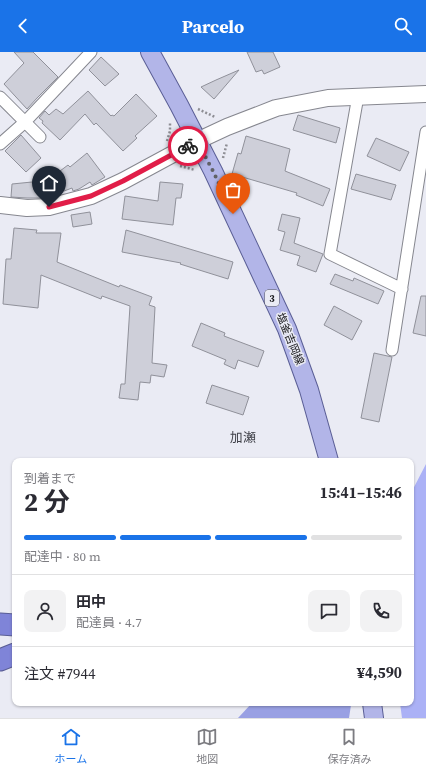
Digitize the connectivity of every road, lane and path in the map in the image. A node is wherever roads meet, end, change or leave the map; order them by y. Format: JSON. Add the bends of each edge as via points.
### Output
{"nodes":[{"id":1,"x":92,"y":52,"type":"edge"},
{"id":2,"x":150,"y":52,"type":"edge"},
{"id":3,"x":426,"y":94,"type":"edge"},
{"id":4,"x":358,"y":96,"type":"junction"},
{"id":5,"x":0,"y":97,"type":"edge"},
{"id":6,"x":195,"y":104,"type":"dead end"},
{"id":7,"x":221,"y":115,"type":"dead end"},
{"id":8,"x":170,"y":119,"type":"dead end"},
{"id":9,"x":26,"y":122,"type":"junction"},
{"id":10,"x":426,"y":132,"type":"edge"},
{"id":11,"x":40,"y":137,"type":"dead end"},
{"id":12,"x":197,"y":141,"type":"junction"},
{"id":13,"x":227,"y":141,"type":"dead end"},
{"id":14,"x":0,"y":144,"type":"edge"},
{"id":15,"x":167,"y":146,"type":"dead end"},
{"id":16,"x":223,"y":159,"type":"dead end"},
{"id":17,"x":176,"y":162,"type":"dead end"},
{"id":18,"x":197,"y":171,"type":"dead end"},
{"id":19,"x":0,"y":206,"type":"edge"},
{"id":20,"x":402,"y":289,"type":"junction"},
{"id":21,"x":392,"y":350,"type":"dead end"},
{"id":22,"x":329,"y":458,"type":"edge"},
{"id":23,"x":372,"y":706,"type":"edge"},
{"id":24,"x":374,"y":718,"type":"edge"}],
"edges":[{"from":1,"to":9,"type":"street"},
{"from":2,"to":12,"type":"main road","name":"塩釜吉岡線","number":"3"},
{"from":3,"to":4,"type":"street"},
{"from":4,"to":12,"type":"street","via":[[328,98],[276,108]]},
{"from":4,"to":20,"type":"street","via":[[330,254]]},
{"from":5,"to":9,"type":"street"},
{"from":6,"to":7,"type":"path","via":[[198,109],[215,117]]},
{"from":8,"to":15,"type":"path"},
{"from":9,"to":11,"type":"street"},
{"from":9,"to":14,"type":"street"},
{"from":10,"to":20,"type":"street"},
{"from":12,"to":19,"type":"street","via":[[91,196],[49,207]]},
{"from":12,"to":22,"type":"main road","name":"塩釜吉岡線","number":"3","via":[[287,329]]},
{"from":13,"to":16,"type":"path"},
{"from":17,"to":18,"type":"path","via":[[179,166]]},
{"from":20,"to":21,"type":"street"},
{"from":23,"to":24,"type":"main road"}]}
